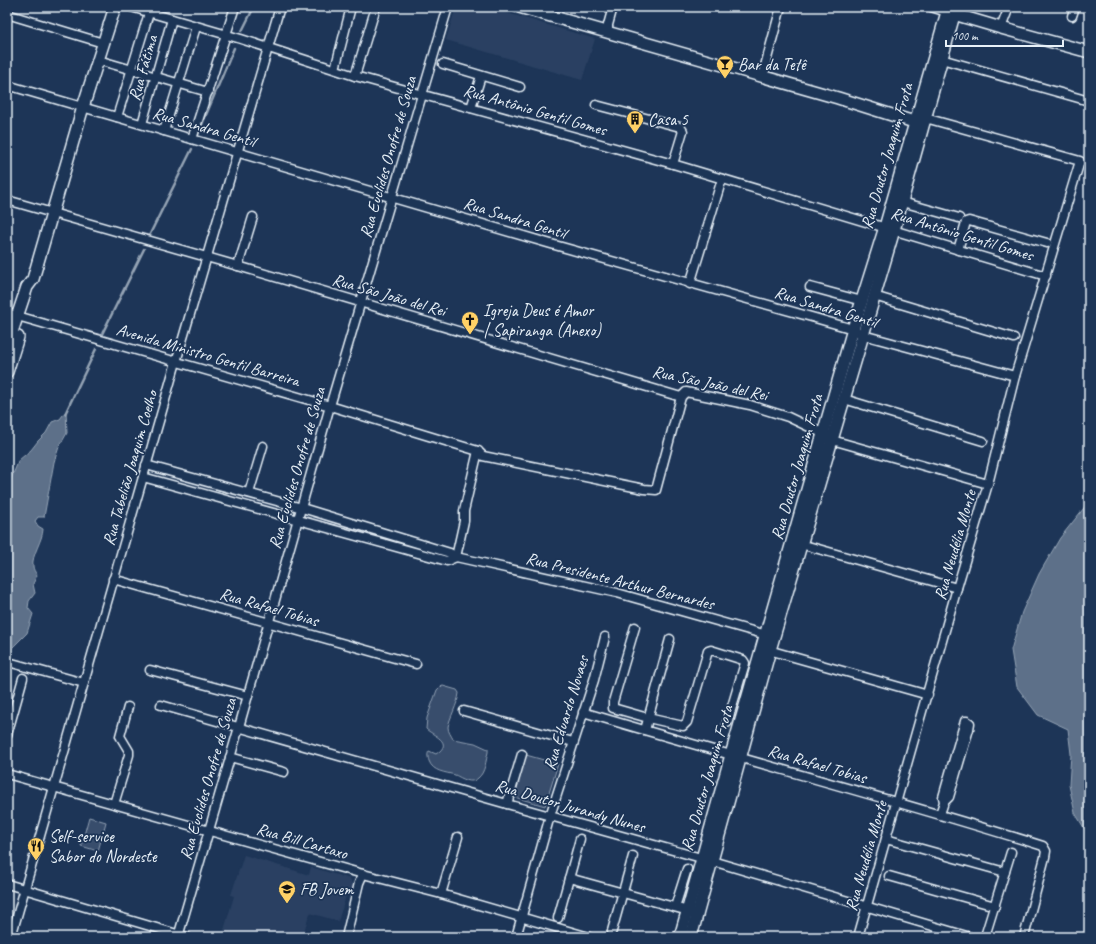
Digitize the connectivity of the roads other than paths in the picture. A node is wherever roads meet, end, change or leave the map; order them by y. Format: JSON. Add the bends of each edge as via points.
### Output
{"nodes":[{"id":1,"x":115,"y":7,"type":"edge"},
{"id":2,"x":131,"y":7,"type":"edge"},
{"id":3,"x":235,"y":7,"type":"edge"},
{"id":4,"x":280,"y":7,"type":"edge"},
{"id":5,"x":351,"y":7,"type":"edge"},
{"id":6,"x":376,"y":7,"type":"edge"},
{"id":7,"x":448,"y":7,"type":"edge"},
{"id":8,"x":520,"y":7,"type":"edge"},
{"id":9,"x":613,"y":7,"type":"edge"},
{"id":10,"x":781,"y":7,"type":"edge"},
{"id":11,"x":931,"y":7,"type":"edge"},
{"id":12,"x":1009,"y":7,"type":"edge"},
{"id":13,"x":1075,"y":7,"type":"edge"},
{"id":14,"x":950,"y":11,"type":"edge"},
{"id":15,"x":149,"y":13,"type":"junction"},
{"id":16,"x":7,"y":14,"type":"edge"},
{"id":17,"x":1072,"y":16,"type":"dead end"},
{"id":18,"x":172,"y":19,"type":"junction"},
{"id":19,"x":196,"y":26,"type":"junction"},
{"id":20,"x":1001,"y":28,"type":"junction"},
{"id":21,"x":608,"y":32,"type":"junction"},
{"id":22,"x":227,"y":34,"type":"junction"},
{"id":23,"x":103,"y":43,"type":"junction"},
{"id":24,"x":268,"y":48,"type":"junction"},
{"id":25,"x":1089,"y":52,"type":"edge"},
{"id":26,"x":938,"y":58,"type":"junction"},
{"id":27,"x":98,"y":60,"type":"junction"},
{"id":28,"x":443,"y":64,"type":"dead end"},
{"id":29,"x":335,"y":69,"type":"junction"},
{"id":30,"x":131,"y":70,"type":"junction"},
{"id":31,"x":355,"y":76,"type":"junction"},
{"id":32,"x":481,"y":76,"type":"junction"},
{"id":33,"x":156,"y":77,"type":"junction"},
{"id":34,"x":764,"y":77,"type":"junction"},
{"id":35,"x":179,"y":84,"type":"junction"},
{"id":36,"x":7,"y":85,"type":"edge"},
{"id":37,"x":520,"y":87,"type":"dead end"},
{"id":38,"x":208,"y":92,"type":"junction"},
{"id":39,"x":422,"y":94,"type":"junction"},
{"id":40,"x":1089,"y":101,"type":"edge"},
{"id":41,"x":596,"y":105,"type":"dead end"},
{"id":42,"x":83,"y":107,"type":"junction"},
{"id":43,"x":472,"y":108,"type":"junction"},
{"id":44,"x":117,"y":117,"type":"junction"},
{"id":45,"x":919,"y":122,"type":"junction"},
{"id":46,"x":142,"y":124,"type":"junction"},
{"id":47,"x":164,"y":131,"type":"junction"},
{"id":48,"x":192,"y":139,"type":"junction"},
{"id":49,"x":238,"y":152,"type":"junction"},
{"id":50,"x":674,"y":164,"type":"junction"},
{"id":51,"x":722,"y":179,"type":"junction"},
{"id":52,"x":392,"y":197,"type":"junction"},
{"id":53,"x":7,"y":200,"type":"edge"},
{"id":54,"x":902,"y":202,"type":"junction"},
{"id":55,"x":53,"y":214,"type":"junction"},
{"id":56,"x":253,"y":217,"type":"dead end"},
{"id":57,"x":960,"y":218,"type":"dead end"},
{"id":58,"x":890,"y":228,"type":"junction"},
{"id":59,"x":1047,"y":244,"type":"dead end"},
{"id":60,"x":958,"y":250,"type":"junction"},
{"id":61,"x":207,"y":257,"type":"junction"},
{"id":62,"x":238,"y":266,"type":"junction"},
{"id":63,"x":1046,"y":276,"type":"junction"},
{"id":64,"x":690,"y":284,"type":"junction"},
{"id":65,"x":810,"y":287,"type":"dead end"},
{"id":66,"x":874,"y":296,"type":"junction"},
{"id":67,"x":862,"y":301,"type":"junction"},
{"id":68,"x":362,"y":302,"type":"junction"},
{"id":69,"x":16,"y":315,"type":"edge"},
{"id":70,"x":858,"y":332,"type":"junction"},
{"id":71,"x":1014,"y":338,"type":"dead end"},
{"id":72,"x":7,"y":347,"type":"edge"},
{"id":73,"x":176,"y":362,"type":"junction"},
{"id":74,"x":7,"y":372,"type":"edge"},
{"id":75,"x":1015,"y":376,"type":"junction"},
{"id":76,"x":682,"y":397,"type":"junction"},
{"id":77,"x":844,"y":399,"type":"junction"},
{"id":78,"x":330,"y":406,"type":"junction"},
{"id":79,"x":828,"y":437,"type":"junction"},
{"id":80,"x":983,"y":441,"type":"dead end"},
{"id":81,"x":263,"y":446,"type":"dead end"},
{"id":82,"x":478,"y":451,"type":"junction"},
{"id":83,"x":146,"y":465,"type":"junction"},
{"id":84,"x":143,"y":477,"type":"junction"},
{"id":85,"x":988,"y":484,"type":"junction"},
{"id":86,"x":249,"y":493,"type":"junction"},
{"id":87,"x":302,"y":508,"type":"junction"},
{"id":88,"x":298,"y":520,"type":"junction"},
{"id":89,"x":797,"y":543,"type":"junction"},
{"id":90,"x":456,"y":558,"type":"junction"},
{"id":91,"x":114,"y":579,"type":"junction"},
{"id":92,"x":957,"y":588,"type":"junction"},
{"id":93,"x":268,"y":622,"type":"junction"},
{"id":94,"x":635,"y":627,"type":"dead end"},
{"id":95,"x":770,"y":636,"type":"junction"},
{"id":96,"x":605,"y":637,"type":"dead end"},
{"id":97,"x":670,"y":639,"type":"dead end"},
{"id":98,"x":766,"y":649,"type":"junction"},
{"id":99,"x":12,"y":663,"type":"dead end"},
{"id":100,"x":416,"y":664,"type":"dead end"},
{"id":101,"x":150,"y":670,"type":"dead end"},
{"id":102,"x":23,"y":678,"type":"dead end"},
{"id":103,"x":84,"y":683,"type":"junction"},
{"id":104,"x":928,"y":695,"type":"junction"},
{"id":105,"x":248,"y":696,"type":"junction"},
{"id":106,"x":161,"y":705,"type":"dead end"},
{"id":107,"x":128,"y":707,"type":"dead end"},
{"id":108,"x":464,"y":711,"type":"dead end"},
{"id":109,"x":583,"y":712,"type":"junction"},
{"id":110,"x":648,"y":718,"type":"junction"},
{"id":111,"x":727,"y":724,"type":"dead end"},
{"id":112,"x":240,"y":727,"type":"junction"},
{"id":113,"x":644,"y":730,"type":"junction"},
{"id":114,"x":7,"y":735,"type":"edge"},
{"id":115,"x":573,"y":742,"type":"junction"},
{"id":116,"x":522,"y":754,"type":"dead end"},
{"id":117,"x":736,"y":756,"type":"junction"},
{"id":118,"x":230,"y":757,"type":"junction"},
{"id":119,"x":284,"y":772,"type":"dead end"},
{"id":120,"x":7,"y":774,"type":"edge"},
{"id":121,"x":53,"y":788,"type":"junction"},
{"id":122,"x":897,"y":802,"type":"junction"},
{"id":123,"x":944,"y":802,"type":"junction"},
{"id":124,"x":114,"y":804,"type":"junction"},
{"id":125,"x":507,"y":804,"type":"junction"},
{"id":126,"x":940,"y":814,"type":"junction"},
{"id":127,"x":550,"y":816,"type":"junction"},
{"id":128,"x":209,"y":831,"type":"junction"},
{"id":129,"x":458,"y":837,"type":"dead end"},
{"id":130,"x":580,"y":839,"type":"dead end"},
{"id":131,"x":886,"y":840,"type":"junction"},
{"id":132,"x":1011,"y":852,"type":"dead end"},
{"id":133,"x":633,"y":856,"type":"dead end"},
{"id":134,"x":707,"y":860,"type":"junction"},
{"id":135,"x":686,"y":869,"type":"dead end"},
{"id":136,"x":1005,"y":872,"type":"junction"},
{"id":137,"x":363,"y":874,"type":"junction"},
{"id":138,"x":889,"y":876,"type":"dead end"},
{"id":139,"x":569,"y":878,"type":"junction"},
{"id":140,"x":7,"y":884,"type":"edge"},
{"id":141,"x":25,"y":889,"type":"junction"},
{"id":142,"x":623,"y":893,"type":"junction"},
{"id":143,"x":441,"y":894,"type":"junction"},
{"id":144,"x":867,"y":906,"type":"junction"},
{"id":145,"x":995,"y":906,"type":"junction"},
{"id":146,"x":675,"y":907,"type":"junction"},
{"id":147,"x":692,"y":913,"type":"junction"},
{"id":148,"x":522,"y":918,"type":"junction"},
{"id":149,"x":558,"y":918,"type":"dead end"},
{"id":150,"x":612,"y":931,"type":"dead end"},
{"id":151,"x":986,"y":933,"type":"dead end"},
{"id":152,"x":178,"y":936,"type":"edge"},
{"id":153,"x":11,"y":937,"type":"edge"},
{"id":154,"x":188,"y":937,"type":"edge"},
{"id":155,"x":346,"y":937,"type":"edge"},
{"id":156,"x":516,"y":937,"type":"edge"},
{"id":157,"x":589,"y":937,"type":"edge"},
{"id":158,"x":680,"y":937,"type":"edge"},
{"id":159,"x":691,"y":937,"type":"edge"},
{"id":160,"x":858,"y":937,"type":"edge"},
{"id":161,"x":970,"y":937,"type":"edge"},
{"id":162,"x":1024,"y":937,"type":"edge"}],
"edges":[{"from":1,"to":23,"type":"street"},
{"from":2,"to":15,"type":"street","name":"Rua Antônio Gentil Gomes"},
{"from":3,"to":22,"type":"street"},
{"from":4,"to":24,"type":"street","name":"Rua Tabelião Joaquim Coelho"},
{"from":5,"to":29,"type":"street"},
{"from":6,"to":31,"type":"street"},
{"from":7,"to":39,"type":"street","name":"Rua Euclides Onofre de Souza"},
{"from":8,"to":21,"type":"street"},
{"from":9,"to":21,"type":"street"},
{"from":10,"to":34,"type":"street","via":[[764,66]]},
{"from":11,"to":14,"type":"street"},
{"from":12,"to":20,"type":"street"},
{"from":13,"to":17,"type":"street"},
{"from":14,"to":20,"type":"street"},
{"from":14,"to":26,"type":"street","name":"Rua Doutor Joaquim Frota"},
{"from":15,"to":18,"type":"street","name":"Rua Antônio Gentil Gomes"},
{"from":15,"to":30,"type":"street"},
{"from":16,"to":23,"type":"street"},
{"from":18,"to":19,"type":"street","name":"Rua Antônio Gentil Gomes"},
{"from":18,"to":33,"type":"street","name":"Rua Fátima"},
{"from":19,"to":22,"type":"street","name":"Rua Antônio Gentil Gomes"},
{"from":19,"to":35,"type":"street"},
{"from":20,"to":25,"type":"street"},
{"from":21,"to":34,"type":"street"},
{"from":22,"to":24,"type":"street","name":"Rua Antônio Gentil Gomes"},
{"from":22,"to":38,"type":"street"},
{"from":23,"to":27,"type":"street"},
{"from":24,"to":29,"type":"street","name":"Rua Antônio Gentil Gomes"},
{"from":24,"to":49,"type":"street","name":"Rua Tabelião Joaquim Coelho"},
{"from":26,"to":40,"type":"street"},
{"from":26,"to":45,"type":"street","name":"Rua Doutor Joaquim Frota"},
{"from":27,"to":30,"type":"street"},
{"from":27,"to":42,"type":"street"},
{"from":28,"to":32,"type":"street"},
{"from":29,"to":31,"type":"street","name":"Rua Antônio Gentil Gomes"},
{"from":30,"to":33,"type":"street"},
{"from":30,"to":44,"type":"street"},
{"from":31,"to":39,"type":"street","name":"Rua Antônio Gentil Gomes"},
{"from":32,"to":37,"type":"street"},
{"from":32,"to":43,"type":"street"},
{"from":33,"to":35,"type":"street"},
{"from":33,"to":46,"type":"street","name":"Rua Fátima"},
{"from":34,"to":45,"type":"street"},
{"from":35,"to":38,"type":"street"},
{"from":35,"to":47,"type":"street"},
{"from":36,"to":42,"type":"street","name":"Rua Sandra Gentil"},
{"from":38,"to":48,"type":"street"},
{"from":39,"to":43,"type":"street","name":"Rua Antônio Gentil Gomes"},
{"from":39,"to":52,"type":"street","name":"Rua Euclides Onofre de Souza"},
{"from":41,"to":50,"type":"street","via":[[680,128],[682,131]]},
{"from":42,"to":44,"type":"street","name":"Rua Sandra Gentil"},
{"from":42,"to":55,"type":"street"},
{"from":43,"to":50,"type":"street","name":"Rua Antônio Gentil Gomes"},
{"from":44,"to":46,"type":"street","name":"Rua Sandra Gentil"},
{"from":45,"to":54,"type":"street","name":"Rua Doutor Joaquim Frota"},
{"from":45,"to":58,"type":"street","name":"Rua Doutor Joaquim Frota"},
{"from":45,"to":63,"type":"street","name":"Rua Neudélia Monte","via":[[929,119],[1080,161]]},
{"from":46,"to":47,"type":"street","name":"Rua Sandra Gentil"},
{"from":47,"to":48,"type":"street","name":"Rua Sandra Gentil"},
{"from":48,"to":49,"type":"street","name":"Rua Sandra Gentil"},
{"from":49,"to":52,"type":"street","name":"Rua Sandra Gentil"},
{"from":49,"to":61,"type":"street","name":"Rua Tabelião Joaquim Coelho"},
{"from":50,"to":51,"type":"street","name":"Rua Antônio Gentil Gomes"},
{"from":51,"to":58,"type":"street","name":"Rua Antônio Gentil Gomes"},
{"from":51,"to":64,"type":"street"},
{"from":52,"to":64,"type":"street","name":"Rua Sandra Gentil"},
{"from":52,"to":68,"type":"street","name":"Rua Euclides Onofre de Souza"},
{"from":53,"to":55,"type":"street","name":"Rua São João del Rei"},
{"from":54,"to":57,"type":"street"},
{"from":54,"to":58,"type":"street","name":"Rua Doutor Joaquim Frota"},
{"from":55,"to":61,"type":"street","name":"Rua São João del Rei"},
{"from":55,"to":69,"type":"street","via":[[33,279],[27,287]]},
{"from":56,"to":62,"type":"street"},
{"from":58,"to":60,"type":"street","name":"Rua Antônio Gentil Gomes"},
{"from":58,"to":66,"type":"street","name":"Rua Doutor Joaquim Frota"},
{"from":58,"to":67,"type":"street","name":"Rua Doutor Joaquim Frota"},
{"from":59,"to":60,"type":"street","via":[[969,221],[966,222]]},
{"from":60,"to":63,"type":"street","name":"Rua Antônio Gentil Gomes"},
{"from":61,"to":62,"type":"street","name":"Rua São João del Rei"},
{"from":61,"to":73,"type":"street","name":"Rua Tabelião Joaquim Coelho"},
{"from":62,"to":68,"type":"street","name":"Rua São João del Rei"},
{"from":63,"to":75,"type":"street","name":"Rua Neudélia Monte"},
{"from":64,"to":70,"type":"street","name":"Rua Sandra Gentil"},
{"from":65,"to":67,"type":"street"},
{"from":66,"to":70,"type":"street","name":"Rua Doutor Joaquim Frota"},
{"from":66,"to":71,"type":"street"},
{"from":67,"to":70,"type":"street","name":"Rua Doutor Joaquim Frota"},
{"from":68,"to":76,"type":"street","name":"Rua São João del Rei"},
{"from":68,"to":78,"type":"street","name":"Rua Euclides Onofre de Souza"},
{"from":69,"to":72,"type":"street"},
{"from":69,"to":73,"type":"street","name":"Avenida Ministro Gentil Barreira"},
{"from":69,"to":74,"type":"street"},
{"from":70,"to":75,"type":"street","name":"Rua Sandra Gentil"},
{"from":70,"to":77,"type":"street","name":"Rua Doutor Joaquim Frota"},
{"from":70,"to":79,"type":"street","name":"Rua Doutor Joaquim Frota"},
{"from":73,"to":78,"type":"street","name":"Avenida Ministro Gentil Barreira"},
{"from":73,"to":83,"type":"street","name":"Rua Tabelião Joaquim Coelho"},
{"from":75,"to":85,"type":"street","name":"Rua Neudélia Monte"},
{"from":76,"to":79,"type":"street","name":"Rua São João del Rei","via":[[686,392],[750,405],[788,417]]},
{"from":76,"to":82,"type":"street","name":"Avenida Ministro Gentil Barreira","via":[[656,490],[483,456]]},
{"from":77,"to":79,"type":"street","name":"Rua Doutor Joaquim Frota"},
{"from":77,"to":80,"type":"street"},
{"from":78,"to":82,"type":"street","name":"Avenida Ministro Gentil Barreira"},
{"from":78,"to":87,"type":"street","name":"Rua Euclides Onofre de Souza"},
{"from":79,"to":85,"type":"street","name":"Rua São João del Rei"},
{"from":79,"to":89,"type":"street","name":"Rua Doutor Joaquim Frota"},
{"from":81,"to":86,"type":"street"},
{"from":82,"to":90,"type":"street"},
{"from":83,"to":84,"type":"street","name":"Rua Tabelião Joaquim Coelho"},
{"from":83,"to":86,"type":"street","name":"Rua Presidente Arthur Bernardes"},
{"from":84,"to":88,"type":"street","name":"Rua Presidente Arthur Bernardes"},
{"from":84,"to":91,"type":"street","name":"Rua Tabelião Joaquim Coelho"},
{"from":85,"to":92,"type":"street","name":"Rua Neudélia Monte"},
{"from":86,"to":87,"type":"street","name":"Rua Presidente Arthur Bernardes"},
{"from":87,"to":88,"type":"street","name":"Rua Euclides Onofre de Souza"},
{"from":87,"to":90,"type":"street","name":"Rua Presidente Arthur Bernardes","via":[[450,553]]},
{"from":88,"to":90,"type":"street","name":"Rua Presidente Arthur Bernardes","via":[[446,561]]},
{"from":88,"to":93,"type":"street","name":"Rua Euclides Onofre de Souza"},
{"from":89,"to":92,"type":"street"},
{"from":89,"to":95,"type":"street","name":"Rua Doutor Joaquim Frota"},
{"from":90,"to":95,"type":"street","name":"Rua Presidente Arthur Bernardes","via":[[617,593]]},
{"from":91,"to":93,"type":"street","name":"Rua Rafael Tobias"},
{"from":91,"to":103,"type":"street","name":"Rua Tabelião Joaquim Coelho"},
{"from":92,"to":104,"type":"street","name":"Rua Neudélia Monte"},
{"from":93,"to":100,"type":"street","name":"Rua Rafael Tobias"},
{"from":93,"to":105,"type":"street","name":"Rua Euclides Onofre de Souza"},
{"from":94,"to":110,"type":"street","via":[[612,707]]},
{"from":95,"to":98,"type":"street","name":"Rua Doutor Joaquim Frota"},
{"from":96,"to":109,"type":"street","name":"Rua Eduardo Novaes"},
{"from":97,"to":110,"type":"street"},
{"from":98,"to":104,"type":"street"},
{"from":98,"to":117,"type":"street","name":"Rua Doutor Joaquim Frota"},
{"from":99,"to":103,"type":"street"},
{"from":101,"to":105,"type":"street"},
{"from":102,"to":114,"type":"street"},
{"from":103,"to":121,"type":"street","name":"Rua Tabelião Joaquim Coelho"},
{"from":104,"to":122,"type":"street","name":"Rua Neudélia Monte"},
{"from":105,"to":112,"type":"street","name":"Rua Euclides Onofre de Souza"},
{"from":106,"to":112,"type":"street","name":"Rua Doutor Jurandy Nunes"},
{"from":107,"to":124,"type":"street","via":[[120,736],[129,755]]},
{"from":108,"to":115,"type":"street"},
{"from":109,"to":113,"type":"street","name":"Rua Rafael Tobias"},
{"from":109,"to":115,"type":"street","name":"Rua Eduardo Novaes"},
{"from":110,"to":111,"type":"street","via":[[680,726],[687,722],[708,651],[711,650],[743,660],[745,663]]},
{"from":110,"to":113,"type":"street"},
{"from":112,"to":118,"type":"street","name":"Rua Euclides Onofre de Souza"},
{"from":112,"to":125,"type":"street","name":"Rua Doutor Jurandy Nunes"},
{"from":113,"to":117,"type":"street","name":"Rua Rafael Tobias"},
{"from":115,"to":127,"type":"street","name":"Rua Eduardo Novaes"},
{"from":116,"to":125,"type":"street"},
{"from":117,"to":122,"type":"street","name":"Rua Rafael Tobias"},
{"from":117,"to":134,"type":"street","name":"Rua Doutor Joaquim Frota"},
{"from":118,"to":119,"type":"street"},
{"from":118,"to":128,"type":"street","name":"Rua Euclides Onofre de Souza"},
{"from":120,"to":121,"type":"street","name":"Rua Bill Cartaxo"},
{"from":121,"to":124,"type":"street","name":"Rua Bill Cartaxo"},
{"from":121,"to":141,"type":"street","name":"Rua Tabelião Joaquim Coelho"},
{"from":122,"to":126,"type":"street","name":"Rua Rafael Tobias"},
{"from":122,"to":131,"type":"street","name":"Rua Neudélia Monte"},
{"from":123,"to":123,"type":"street","via":[[949,797],[969,729],[970,723],[967,720],[945,789]]},
{"from":123,"to":126,"type":"street"},
{"from":124,"to":128,"type":"street","name":"Rua Bill Cartaxo"},
{"from":125,"to":127,"type":"street","name":"Rua Doutor Jurandy Nunes"},
{"from":126,"to":162,"type":"street","name":"Rua Rafael Tobias","via":[[1043,846],[1046,851],[1045,857]]},
{"from":127,"to":134,"type":"street","name":"Rua Doutor Jurandy Nunes"},
{"from":127,"to":148,"type":"street","name":"Rua Eduardo Novaes"},
{"from":128,"to":137,"type":"street","name":"Rua Bill Cartaxo"},
{"from":128,"to":152,"type":"street","name":"Rua Euclides Onofre de Souza"},
{"from":129,"to":143,"type":"street"},
{"from":130,"to":139,"type":"street"},
{"from":131,"to":136,"type":"street"},
{"from":131,"to":144,"type":"street","name":"Rua Neudélia Monte"},
{"from":132,"to":136,"type":"street"},
{"from":133,"to":142,"type":"street"},
{"from":134,"to":144,"type":"street","name":"Rua Doutor Jurandy Nunes"},
{"from":134,"to":147,"type":"street","name":"Rua Doutor Joaquim Frota"},
{"from":135,"to":146,"type":"street"},
{"from":136,"to":145,"type":"street"},
{"from":137,"to":143,"type":"street","name":"Rua Bill Cartaxo"},
{"from":137,"to":155,"type":"street"},
{"from":138,"to":145,"type":"street"},
{"from":139,"to":142,"type":"street"},
{"from":139,"to":149,"type":"street"},
{"from":140,"to":141,"type":"street"},
{"from":141,"to":152,"type":"street"},
{"from":141,"to":153,"type":"street","name":"Rua Tabelião Joaquim Coelho"},
{"from":142,"to":146,"type":"street"},
{"from":142,"to":150,"type":"street"},
{"from":143,"to":148,"type":"street","name":"Rua Bill Cartaxo"},
{"from":144,"to":160,"type":"street","name":"Rua Neudélia Monte"},
{"from":144,"to":161,"type":"street","name":"Rua Doutor Jurandy Nunes"},
{"from":145,"to":151,"type":"street"},
{"from":146,"to":147,"type":"street"},
{"from":147,"to":158,"type":"street","name":"Rua Doutor Joaquim Frota"},
{"from":147,"to":159,"type":"street","name":"Rua Doutor Joaquim Frota"},
{"from":148,"to":156,"type":"street","name":"Rua Eduardo Novaes"},
{"from":148,"to":157,"type":"street","name":"Rua Bill Cartaxo"},
{"from":152,"to":154,"type":"street"}]}
